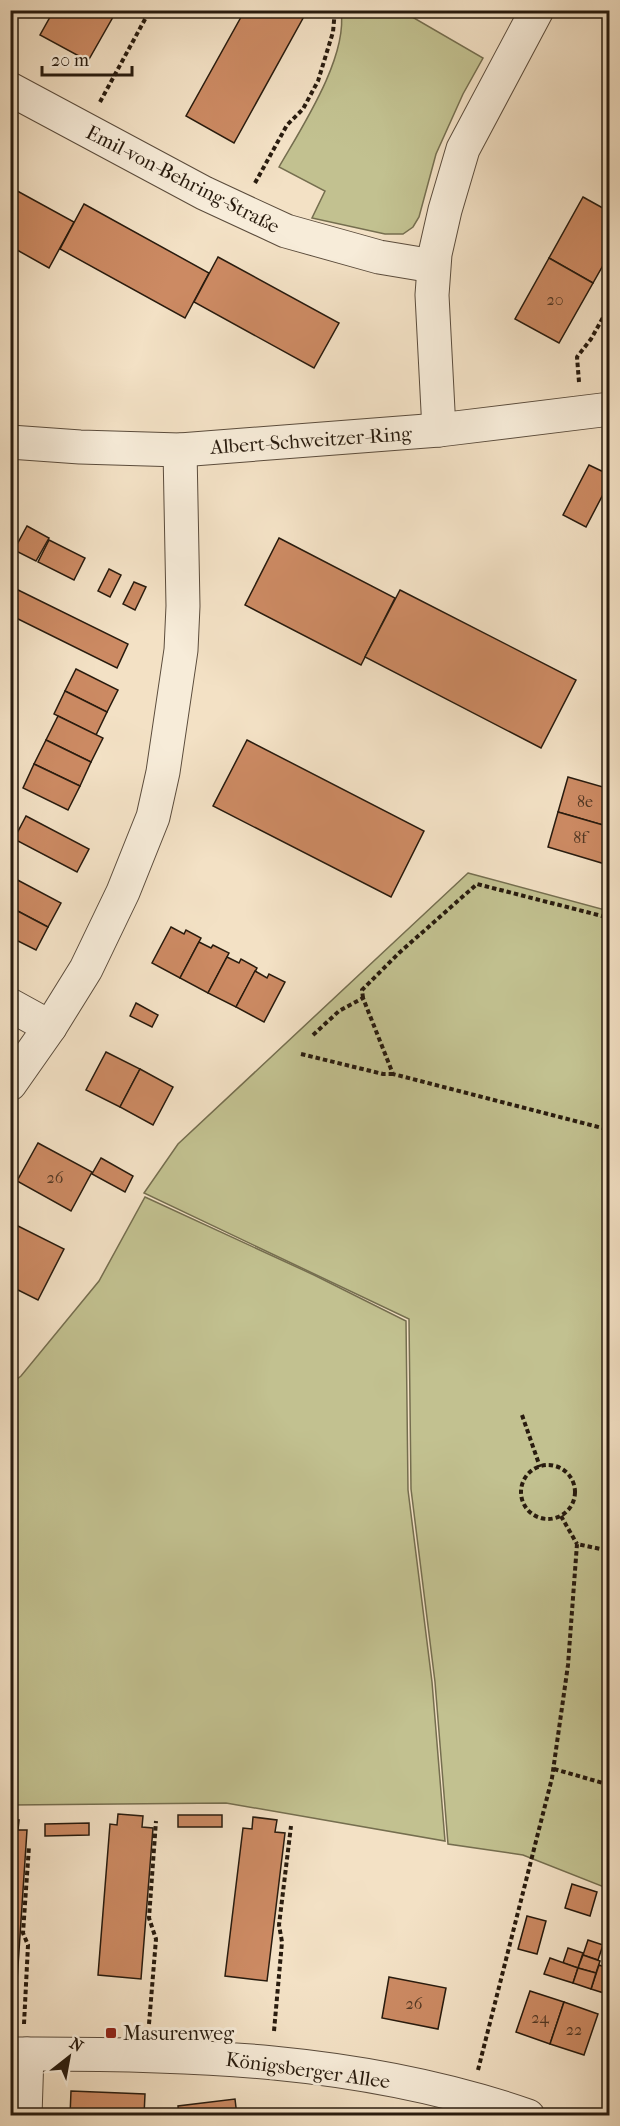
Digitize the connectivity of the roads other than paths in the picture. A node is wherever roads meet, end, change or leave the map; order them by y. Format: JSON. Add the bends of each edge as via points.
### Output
{"nodes":[{"id":1,"x":537,"y":10,"type":"edge"},
{"id":2,"x":10,"y":89,"type":"edge"},
{"id":3,"x":433,"y":266,"type":"junction"},
{"id":4,"x":596,"y":411,"type":"edge"},
{"id":5,"x":439,"y":430,"type":"junction"},
{"id":6,"x":10,"y":442,"type":"edge"},
{"id":7,"x":180,"y":450,"type":"junction"},
{"id":8,"x":10,"y":1005,"type":"edge"},
{"id":9,"x":51,"y":1027,"type":"junction"},
{"id":10,"x":10,"y":1084,"type":"edge"},
{"id":11,"x":20,"y":2054,"type":"edge"},
{"id":12,"x":522,"y":2114,"type":"edge"},
{"id":13,"x":25,"y":2115,"type":"edge"}],
"edges":[{"from":1,"to":3,"type":"street","via":[[460,156]]},
{"from":2,"to":3,"type":"street","name":"Emil-von-Behring-Straße","via":[[286,231],[378,257]]},
{"from":3,"to":5,"type":"street"},
{"from":4,"to":5,"type":"street","name":"Albert-Schweitzer-Ring"},
{"from":5,"to":7,"type":"street","name":"Albert-Schweitzer-Ring"},
{"from":6,"to":7,"type":"street","name":"Albert-Schweitzer-Ring"},
{"from":7,"to":9,"type":"street","via":[[181,650],[163,772],[153,816],[123,892],[87,969]]},
{"from":8,"to":9,"type":"street"},
{"from":9,"to":10,"type":"street"},
{"from":11,"to":12,"type":"street","name":"Königsberger Allee","via":[[146,2055],[271,2062],[408,2084]]},
{"from":11,"to":13,"type":"street"}]}
